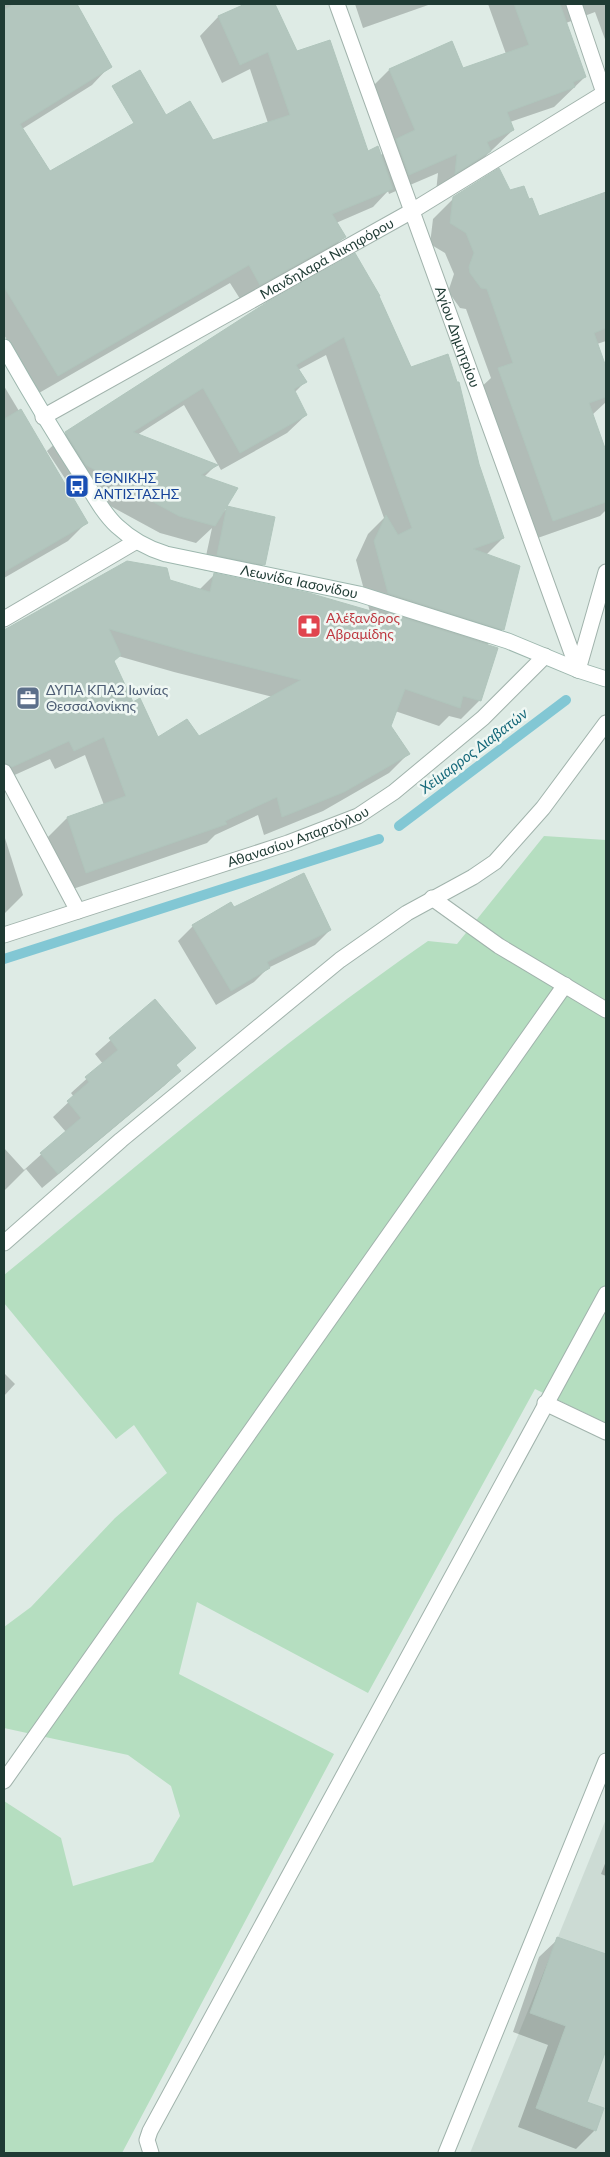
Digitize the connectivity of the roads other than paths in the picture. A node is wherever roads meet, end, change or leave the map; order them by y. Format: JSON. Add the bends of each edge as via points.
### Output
{"nodes":[{"id":1,"x":337,"y":4,"type":"edge"},
{"id":2,"x":574,"y":4,"type":"edge"},
{"id":3,"x":605,"y":92,"type":"edge"},
{"id":4,"x":412,"y":211,"type":"junction"},
{"id":5,"x":4,"y":347,"type":"edge"},
{"id":6,"x":43,"y":416,"type":"junction"},
{"id":7,"x":135,"y":542,"type":"junction"},
{"id":8,"x":606,"y":572,"type":"edge"},
{"id":9,"x":4,"y":619,"type":"edge"},
{"id":10,"x":545,"y":656,"type":"junction"},
{"id":11,"x":578,"y":670,"type":"junction"},
{"id":12,"x":606,"y":679,"type":"edge"},
{"id":13,"x":606,"y":723,"type":"edge"},
{"id":14,"x":4,"y":772,"type":"edge"},
{"id":15,"x":432,"y":898,"type":"junction"},
{"id":16,"x":78,"y":910,"type":"junction"},
{"id":17,"x":4,"y":935,"type":"edge"},
{"id":18,"x":565,"y":985,"type":"junction"},
{"id":19,"x":606,"y":1010,"type":"edge"},
{"id":20,"x":4,"y":1243,"type":"edge"},
{"id":21,"x":606,"y":1294,"type":"edge"},
{"id":22,"x":545,"y":1403,"type":"junction"},
{"id":23,"x":606,"y":1432,"type":"edge"},
{"id":24,"x":606,"y":1761,"type":"edge"},
{"id":25,"x":4,"y":1781,"type":"edge"},
{"id":26,"x":149,"y":2151,"type":"edge"},
{"id":27,"x":446,"y":2153,"type":"edge"}],
"edges":[{"from":1,"to":4,"type":"street","name":"Αγίου Δημητρίου"},
{"from":2,"to":3,"type":"street"},
{"from":3,"to":4,"type":"street","name":"Μανδηλαρά Νικηφόρου"},
{"from":4,"to":6,"type":"street","name":"Μανδηλαρά Νικηφόρου"},
{"from":4,"to":11,"type":"street","name":"Αγίου Δημητρίου"},
{"from":5,"to":6,"type":"street","name":"Λεωνίδα Ιασονίδου"},
{"from":6,"to":7,"type":"street","name":"Λεωνίδα Ιασονίδου","via":[[115,524]]},
{"from":7,"to":9,"type":"street"},
{"from":7,"to":10,"type":"street","name":"Λεωνίδα Ιασονίδου","via":[[166,554],[359,594],[508,641]]},
{"from":8,"to":11,"type":"street"},
{"from":10,"to":11,"type":"street","name":"Λεωνίδα Ιασονίδου"},
{"from":10,"to":16,"type":"street","name":"Αθανασίου Απαρτόγλου","via":[[483,718],[394,792],[358,816],[288,843]]},
{"from":11,"to":12,"type":"street","name":"Λεωνίδα Ιασονίδου"},
{"from":13,"to":15,"type":"street","via":[[544,808],[500,857],[484,870]]},
{"from":14,"to":16,"type":"street"},
{"from":15,"to":18,"type":"street","via":[[499,946]]},
{"from":15,"to":20,"type":"street","via":[[384,928],[293,997],[121,1140]]},
{"from":16,"to":17,"type":"street","name":"Αθανασίου Απαρτόγλου"},
{"from":18,"to":19,"type":"street"},
{"from":18,"to":25,"type":"street"},
{"from":21,"to":22,"type":"street"},
{"from":22,"to":23,"type":"street"},
{"from":22,"to":26,"type":"street","via":[[150,2132]]},
{"from":24,"to":27,"type":"street"}]}
